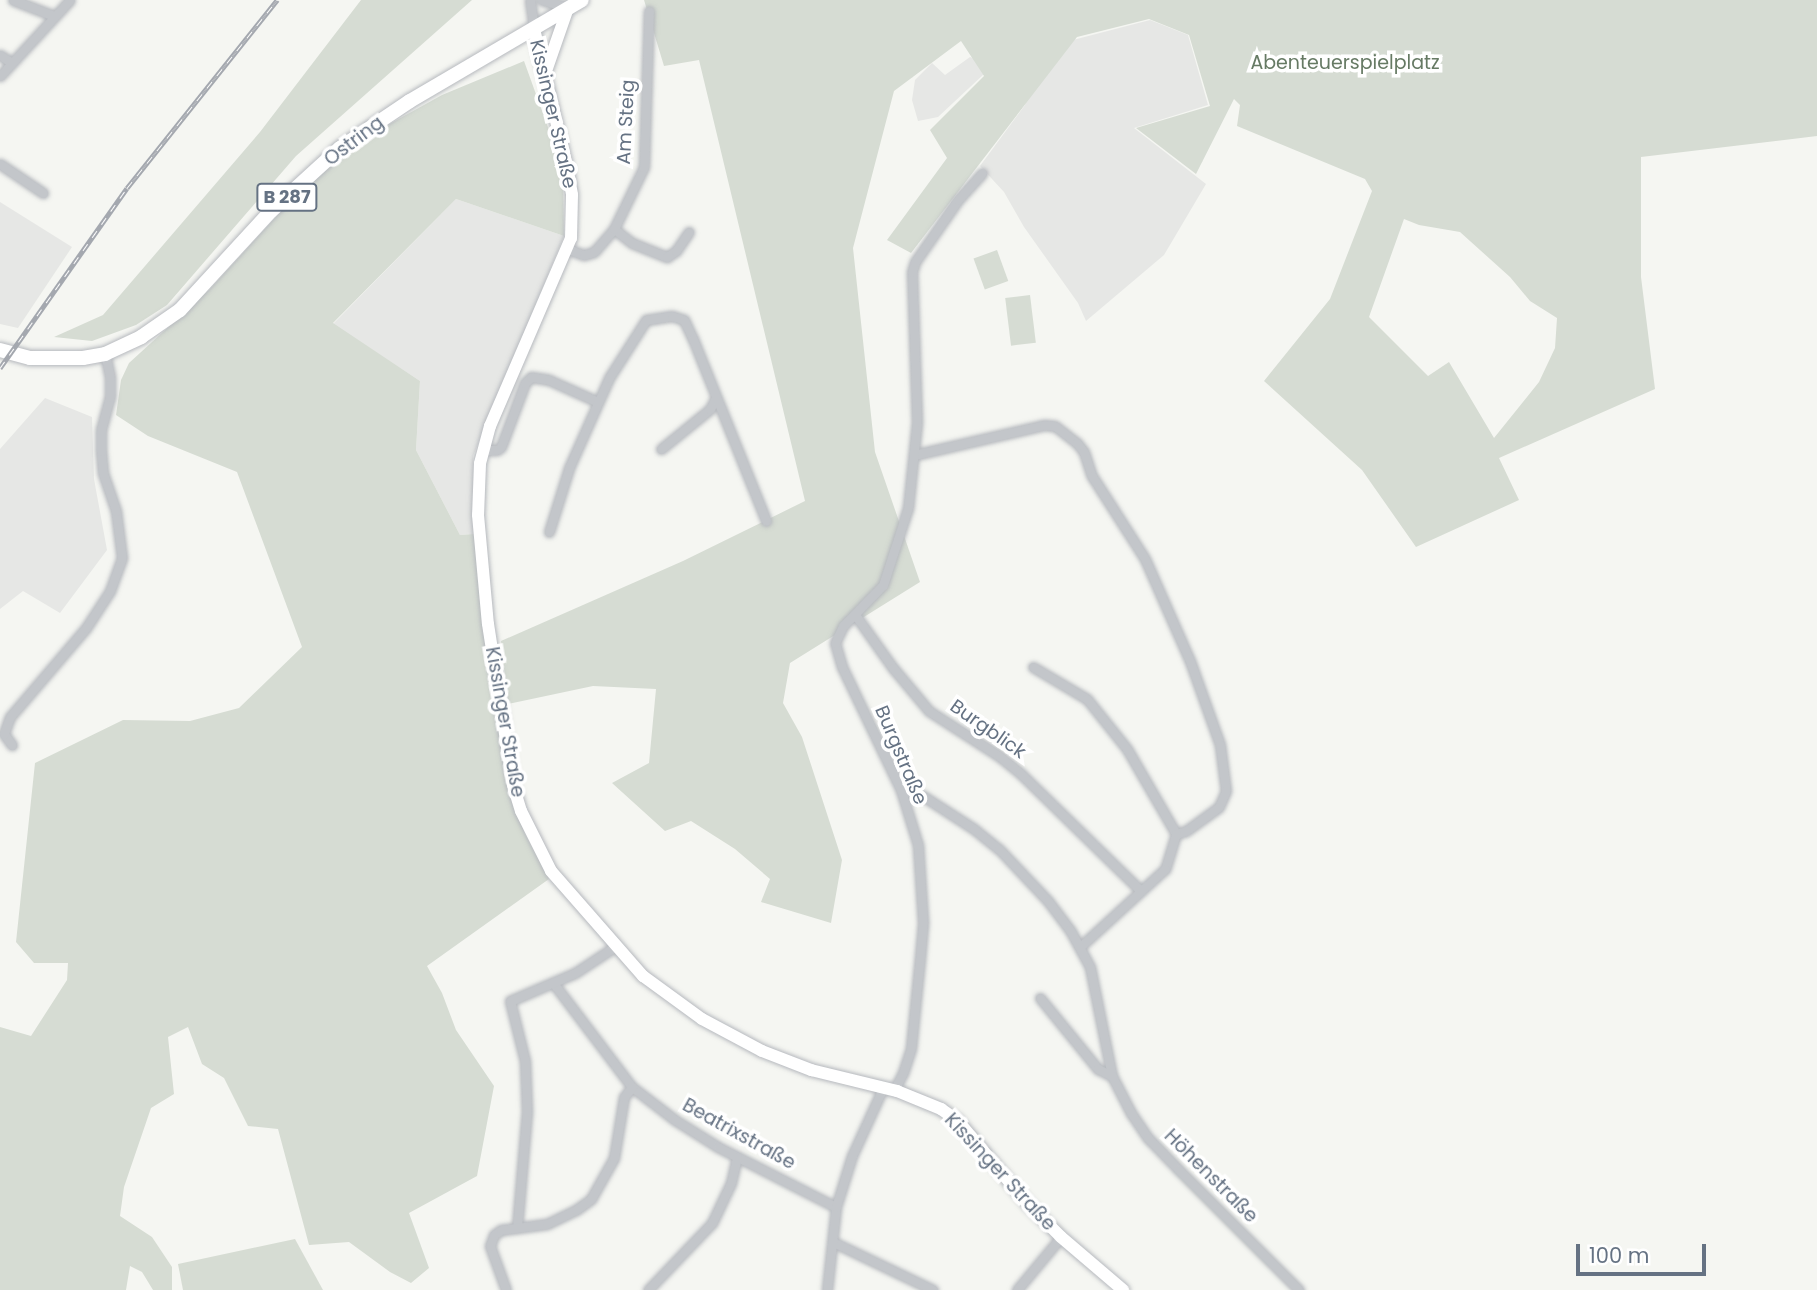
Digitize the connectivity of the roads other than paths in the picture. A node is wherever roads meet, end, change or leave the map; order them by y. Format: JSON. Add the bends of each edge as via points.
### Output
{"nodes":[{"id":1,"x":13,"y":0,"type":"edge"},
{"id":2,"x":70,"y":0,"type":"edge"},
{"id":3,"x":530,"y":0,"type":"edge"},
{"id":4,"x":542,"y":0,"type":"edge"},
{"id":5,"x":575,"y":4,"type":"edge"},
{"id":6,"x":649,"y":11,"type":"dead end"},
{"id":7,"x":54,"y":16,"type":"junction"},
{"id":8,"x":534,"y":29,"type":"junction"},
{"id":9,"x":0,"y":55,"type":"edge"},
{"id":10,"x":12,"y":63,"type":"junction"},
{"id":11,"x":545,"y":75,"type":"junction"},
{"id":12,"x":0,"y":76,"type":"edge"},
{"id":13,"x":0,"y":164,"type":"edge"},
{"id":14,"x":982,"y":173,"type":"dead end"},
{"id":15,"x":43,"y":192,"type":"dead end"},
{"id":16,"x":614,"y":229,"type":"junction"},
{"id":17,"x":689,"y":232,"type":"dead end"},
{"id":18,"x":568,"y":249,"type":"junction"},
{"id":19,"x":0,"y":350,"type":"edge"},
{"id":20,"x":105,"y":354,"type":"junction"},
{"id":21,"x":715,"y":399,"type":"junction"},
{"id":22,"x":596,"y":401,"type":"junction"},
{"id":23,"x":661,"y":449,"type":"dead end"},
{"id":24,"x":483,"y":450,"type":"junction"},
{"id":25,"x":914,"y":455,"type":"junction"},
{"id":26,"x":766,"y":521,"type":"dead end"},
{"id":27,"x":549,"y":532,"type":"dead end"},
{"id":28,"x":856,"y":616,"type":"junction"},
{"id":29,"x":1033,"y":667,"type":"dead end"},
{"id":30,"x":12,"y":745,"type":"dead end"},
{"id":31,"x":901,"y":790,"type":"junction"},
{"id":32,"x":1176,"y":834,"type":"junction"},
{"id":33,"x":1141,"y":891,"type":"junction"},
{"id":34,"x":616,"y":946,"type":"junction"},
{"id":35,"x":1080,"y":947,"type":"junction"},
{"id":36,"x":554,"y":984,"type":"junction"},
{"id":37,"x":1040,"y":998,"type":"dead end"},
{"id":38,"x":1112,"y":1076,"type":"junction"},
{"id":39,"x":632,"y":1087,"type":"junction"},
{"id":40,"x":888,"y":1089,"type":"junction"},
{"id":41,"x":737,"y":1157,"type":"junction"},
{"id":42,"x":836,"y":1207,"type":"junction"},
{"id":43,"x":517,"y":1228,"type":"junction"},
{"id":44,"x":1061,"y":1237,"type":"junction"},
{"id":45,"x":833,"y":1241,"type":"junction"},
{"id":46,"x":506,"y":1290,"type":"edge"},
{"id":47,"x":648,"y":1290,"type":"edge"},
{"id":48,"x":827,"y":1290,"type":"edge"},
{"id":49,"x":933,"y":1290,"type":"edge"},
{"id":50,"x":1017,"y":1290,"type":"edge"},
{"id":51,"x":1124,"y":1290,"type":"edge"},
{"id":52,"x":1299,"y":1290,"type":"edge"}],
"edges":[{"from":1,"to":7,"type":"street"},
{"from":2,"to":7,"type":"street"},
{"from":3,"to":8,"type":"street"},
{"from":4,"to":5,"type":"street"},
{"from":5,"to":8,"type":"main road","name":"Ostring","number":"B 287"},
{"from":5,"to":11,"type":"street"},
{"from":6,"to":16,"type":"street","name":"Am Steig","via":[[644,167]]},
{"from":7,"to":10,"type":"street"},
{"from":8,"to":11,"type":"street","name":"Kissinger Straße"},
{"from":8,"to":20,"type":"main road","name":"Ostring","number":"B 287","via":[[340,148],[271,211],[180,310],[141,337]]},
{"from":9,"to":10,"type":"street"},
{"from":10,"to":12,"type":"street"},
{"from":11,"to":18,"type":"street","name":"Kissinger Straße","via":[[572,195]]},
{"from":13,"to":15,"type":"street"},
{"from":14,"to":25,"type":"street","name":"Burgstraße","via":[[918,255],[912,272],[917,352]]},
{"from":16,"to":17,"type":"street","via":[[632,243],[667,257]]},
{"from":16,"to":18,"type":"street","name":"Am Steig","via":[[594,252],[584,255]]},
{"from":18,"to":24,"type":"street","name":"Kissinger Straße","via":[[506,386]]},
{"from":19,"to":20,"type":"main road","name":"Ostring","number":"B 287","via":[[47,359]]},
{"from":20,"to":30,"type":"street","via":[[110,397],[101,429],[101,451],[122,558],[110,591],[86,628],[10,717],[4,734]]},
{"from":21,"to":22,"type":"street","via":[[684,320],[672,316],[641,325]]},
{"from":21,"to":23,"type":"street"},
{"from":21,"to":26,"type":"street"},
{"from":22,"to":24,"type":"street","via":[[550,380],[531,377],[501,447]]},
{"from":22,"to":27,"type":"street"},
{"from":24,"to":34,"type":"street","name":"Kissinger Straße","via":[[478,515],[488,624],[513,785],[551,871]]},
{"from":25,"to":28,"type":"street","name":"Burgstraße","via":[[903,531],[883,585]]},
{"from":25,"to":32,"type":"street","via":[[1045,425],[1055,426],[1084,452],[1092,476],[1145,559],[1220,746],[1226,791],[1219,807]]},
{"from":28,"to":31,"type":"street","name":"Burgstraße","via":[[837,636],[836,653]]},
{"from":28,"to":33,"type":"street","name":"Burgblick","via":[[929,710],[999,755]]},
{"from":29,"to":32,"type":"street","via":[[1087,699],[1127,749]]},
{"from":31,"to":35,"type":"street","name":"Höhenstraße","via":[[923,796],[999,849],[1048,901]]},
{"from":31,"to":40,"type":"street","name":"Burgstraße","via":[[918,845],[923,922],[911,1048],[903,1073]]},
{"from":32,"to":33,"type":"street","via":[[1166,869]]},
{"from":33,"to":35,"type":"street"},
{"from":34,"to":36,"type":"street"},
{"from":34,"to":40,"type":"street","name":"Kissinger Straße","via":[[643,976],[720,1029],[811,1070]]},
{"from":35,"to":38,"type":"street","name":"Höhenstraße","via":[[1094,984]]},
{"from":36,"to":39,"type":"street","name":"Beatrixstraße"},
{"from":36,"to":43,"type":"street","via":[[510,1001],[522,1042],[526,1087]]},
{"from":37,"to":38,"type":"street","name":"Höhenstraße","via":[[1098,1069]]},
{"from":38,"to":52,"type":"street","name":"Höhenstraße","via":[[1148,1138]]},
{"from":39,"to":41,"type":"street","name":"Beatrixstraße","via":[[675,1120]]},
{"from":39,"to":43,"type":"street","via":[[624,1097],[614,1158],[591,1199],[547,1224]]},
{"from":40,"to":42,"type":"street","name":"Burgstraße","via":[[852,1156]]},
{"from":40,"to":44,"type":"street","name":"Kissinger Straße","via":[[922,1099],[958,1121]]},
{"from":41,"to":42,"type":"street","name":"Beatrixstraße"},
{"from":41,"to":47,"type":"street","via":[[731,1183],[712,1223]]},
{"from":42,"to":45,"type":"street","name":"Burgstraße"},
{"from":43,"to":46,"type":"street","via":[[494,1235],[490,1245]]},
{"from":44,"to":50,"type":"street"},
{"from":44,"to":51,"type":"street","name":"Kissinger Straße"},
{"from":45,"to":48,"type":"street","name":"Burgstraße"},
{"from":45,"to":49,"type":"street"}]}
